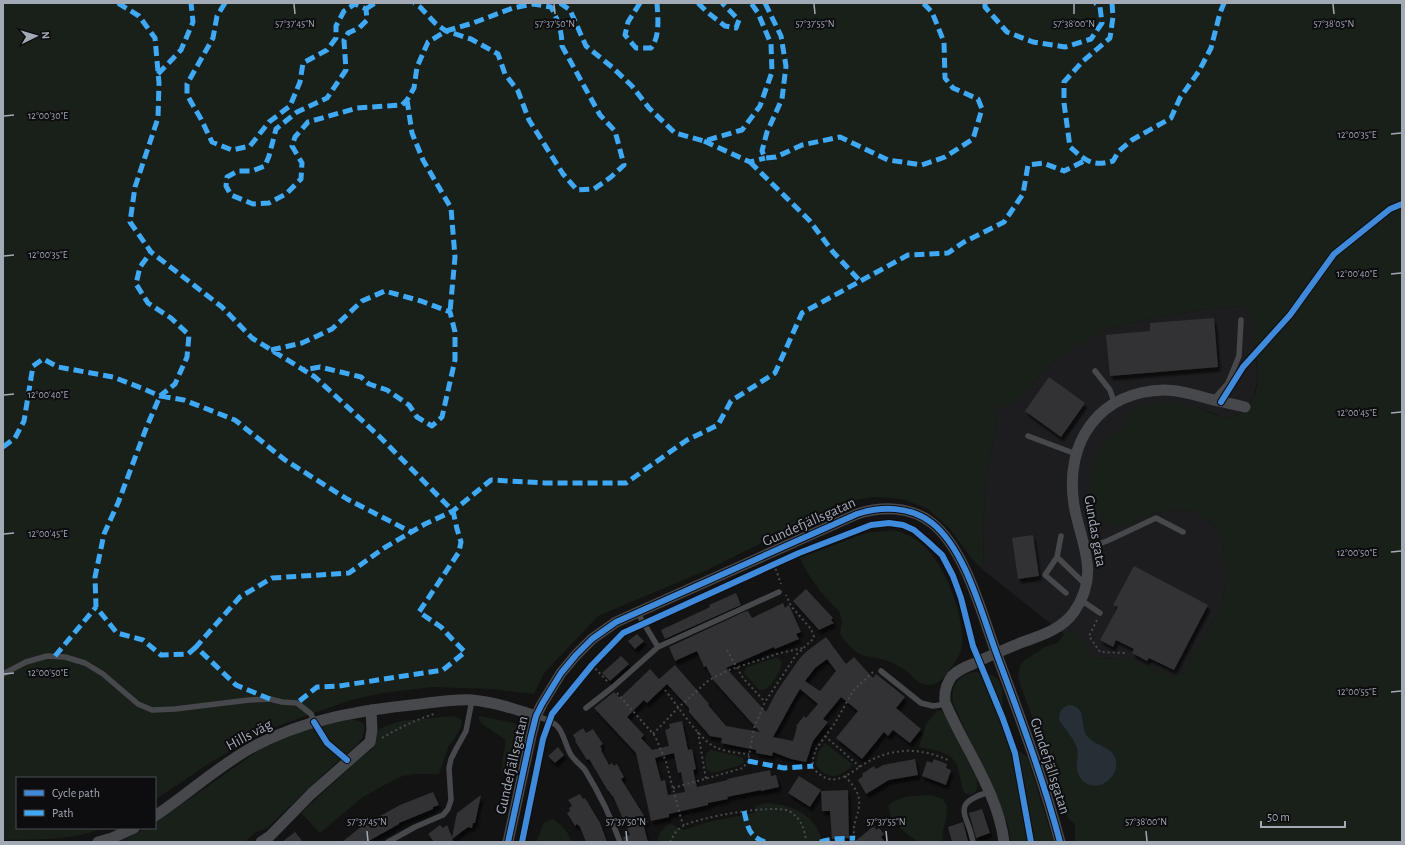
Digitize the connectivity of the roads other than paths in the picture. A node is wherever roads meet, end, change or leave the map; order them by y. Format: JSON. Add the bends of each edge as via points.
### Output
{"nodes":[{"id":1,"x":1242,"y":320,"type":"dead end"},
{"id":2,"x":1095,"y":370,"type":"dead end"},
{"id":3,"x":1213,"y":400,"type":"junction"},
{"id":4,"x":1114,"y":402,"type":"junction"},
{"id":5,"x":1245,"y":407,"type":"dead end"},
{"id":6,"x":1028,"y":436,"type":"dead end"},
{"id":7,"x":1076,"y":454,"type":"junction"},
{"id":8,"x":1183,"y":532,"type":"dead end"},
{"id":9,"x":1061,"y":536,"type":"dead end"},
{"id":10,"x":1085,"y":549,"type":"junction"},
{"id":11,"x":1057,"y":557,"type":"junction"},
{"id":12,"x":1086,"y":586,"type":"junction"},
{"id":13,"x":779,"y":592,"type":"dead end"},
{"id":14,"x":1066,"y":593,"type":"dead end"},
{"id":15,"x":1081,"y":600,"type":"junction"},
{"id":16,"x":637,"y":612,"type":"junction"},
{"id":17,"x":1100,"y":613,"type":"road end"},
{"id":18,"x":658,"y":647,"type":"junction"},
{"id":19,"x":996,"y":653,"type":"junction"},
{"id":20,"x":880,"y":671,"type":"road end"},
{"id":21,"x":3,"y":674,"type":"edge"},
{"id":22,"x":472,"y":700,"type":"junction"},
{"id":23,"x":946,"y":704,"type":"junction"},
{"id":24,"x":586,"y":708,"type":"dead end"},
{"id":25,"x":371,"y":710,"type":"junction"},
{"id":26,"x":536,"y":716,"type":"junction"},
{"id":27,"x":314,"y":722,"type":"junction"},
{"id":28,"x":989,"y":792,"type":"junction"},
{"id":29,"x":156,"y":815,"type":"edge"},
{"id":30,"x":132,"y":829,"type":"edge"},
{"id":31,"x":268,"y":840,"type":"edge"},
{"id":32,"x":98,"y":842,"type":"edge"},
{"id":33,"x":388,"y":842,"type":"edge"},
{"id":34,"x":508,"y":842,"type":"edge"},
{"id":35,"x":620,"y":842,"type":"edge"},
{"id":36,"x":974,"y":842,"type":"edge"},
{"id":37,"x":1004,"y":842,"type":"edge"},
{"id":38,"x":1060,"y":842,"type":"edge"}],
"edges":[{"from":1,"to":3,"type":"lane","via":[[1239,356],[1228,383]]},
{"from":2,"to":4,"type":"lane","via":[[1110,390]]},
{"from":3,"to":4,"type":"street","name":"Gundas gata","via":[[1166,390],[1149,391]]},
{"from":3,"to":5,"type":"street","name":"Gundas gata"},
{"from":4,"to":7,"type":"street","name":"Gundas gata","via":[[1096,417]]},
{"from":6,"to":7,"type":"lane"},
{"from":7,"to":10,"type":"street","name":"Gundas gata","via":[[1072,487]]},
{"from":8,"to":10,"type":"lane","via":[[1156,518]]},
{"from":9,"to":11,"type":"lane"},
{"from":10,"to":12,"type":"street","name":"Gundas gata","via":[[1088,568]]},
{"from":11,"to":12,"type":"lane"},
{"from":11,"to":14,"type":"lane","via":[[1046,575]]},
{"from":12,"to":15,"type":"street","name":"Gundas gata"},
{"from":13,"to":18,"type":"lane"},
{"from":15,"to":17,"type":"lane"},
{"from":15,"to":19,"type":"street","name":"Gundas gata","via":[[1074,613],[1050,632]]},
{"from":16,"to":18,"type":"lane"},
{"from":16,"to":19,"type":"street","name":"Gundefjällsgatan","via":[[857,514],[880,508],[895,508],[921,516],[932,523],[955,551],[964,568]]},
{"from":16,"to":26,"type":"street","name":"Gundefjällsgatan","via":[[603,630],[576,655],[561,673]]},
{"from":18,"to":24,"type":"lane"},
{"from":19,"to":23,"type":"street","name":"Gundas gata","via":[[959,670],[953,676],[945,689]]},
{"from":19,"to":38,"type":"street","name":"Gundefjällsgatan","via":[[1047,794]]},
{"from":20,"to":23,"type":"lane","via":[[922,703],[933,706]]},
{"from":21,"to":27,"type":"lane","via":[[26,662],[47,656],[65,657],[85,663],[138,704],[152,710],[270,699],[297,703],[311,714]]},
{"from":22,"to":25,"type":"street","name":"Gundefjällsgatan"},
{"from":22,"to":26,"type":"street","name":"Gundefjällsgatan"},
{"from":22,"to":33,"type":"lane","via":[[466,731],[450,764],[448,777],[451,800],[448,809],[443,815]]},
{"from":23,"to":28,"type":"street"},
{"from":25,"to":27,"type":"street","name":"Hills väg"},
{"from":25,"to":31,"type":"street","via":[[370,742],[311,794]]},
{"from":26,"to":34,"type":"street","name":"Gundefjällsgatan"},
{"from":26,"to":35,"type":"lane","name":"Gundefjällsgatan","via":[[555,724],[562,732],[563,740],[572,756],[584,768],[608,812]]},
{"from":27,"to":29,"type":"street","name":"Hills väg","via":[[252,747]]},
{"from":28,"to":36,"type":"lane","via":[[974,796],[966,803],[964,815]]},
{"from":28,"to":37,"type":"street","via":[[998,813]]},
{"from":30,"to":32,"type":"street"}]}
